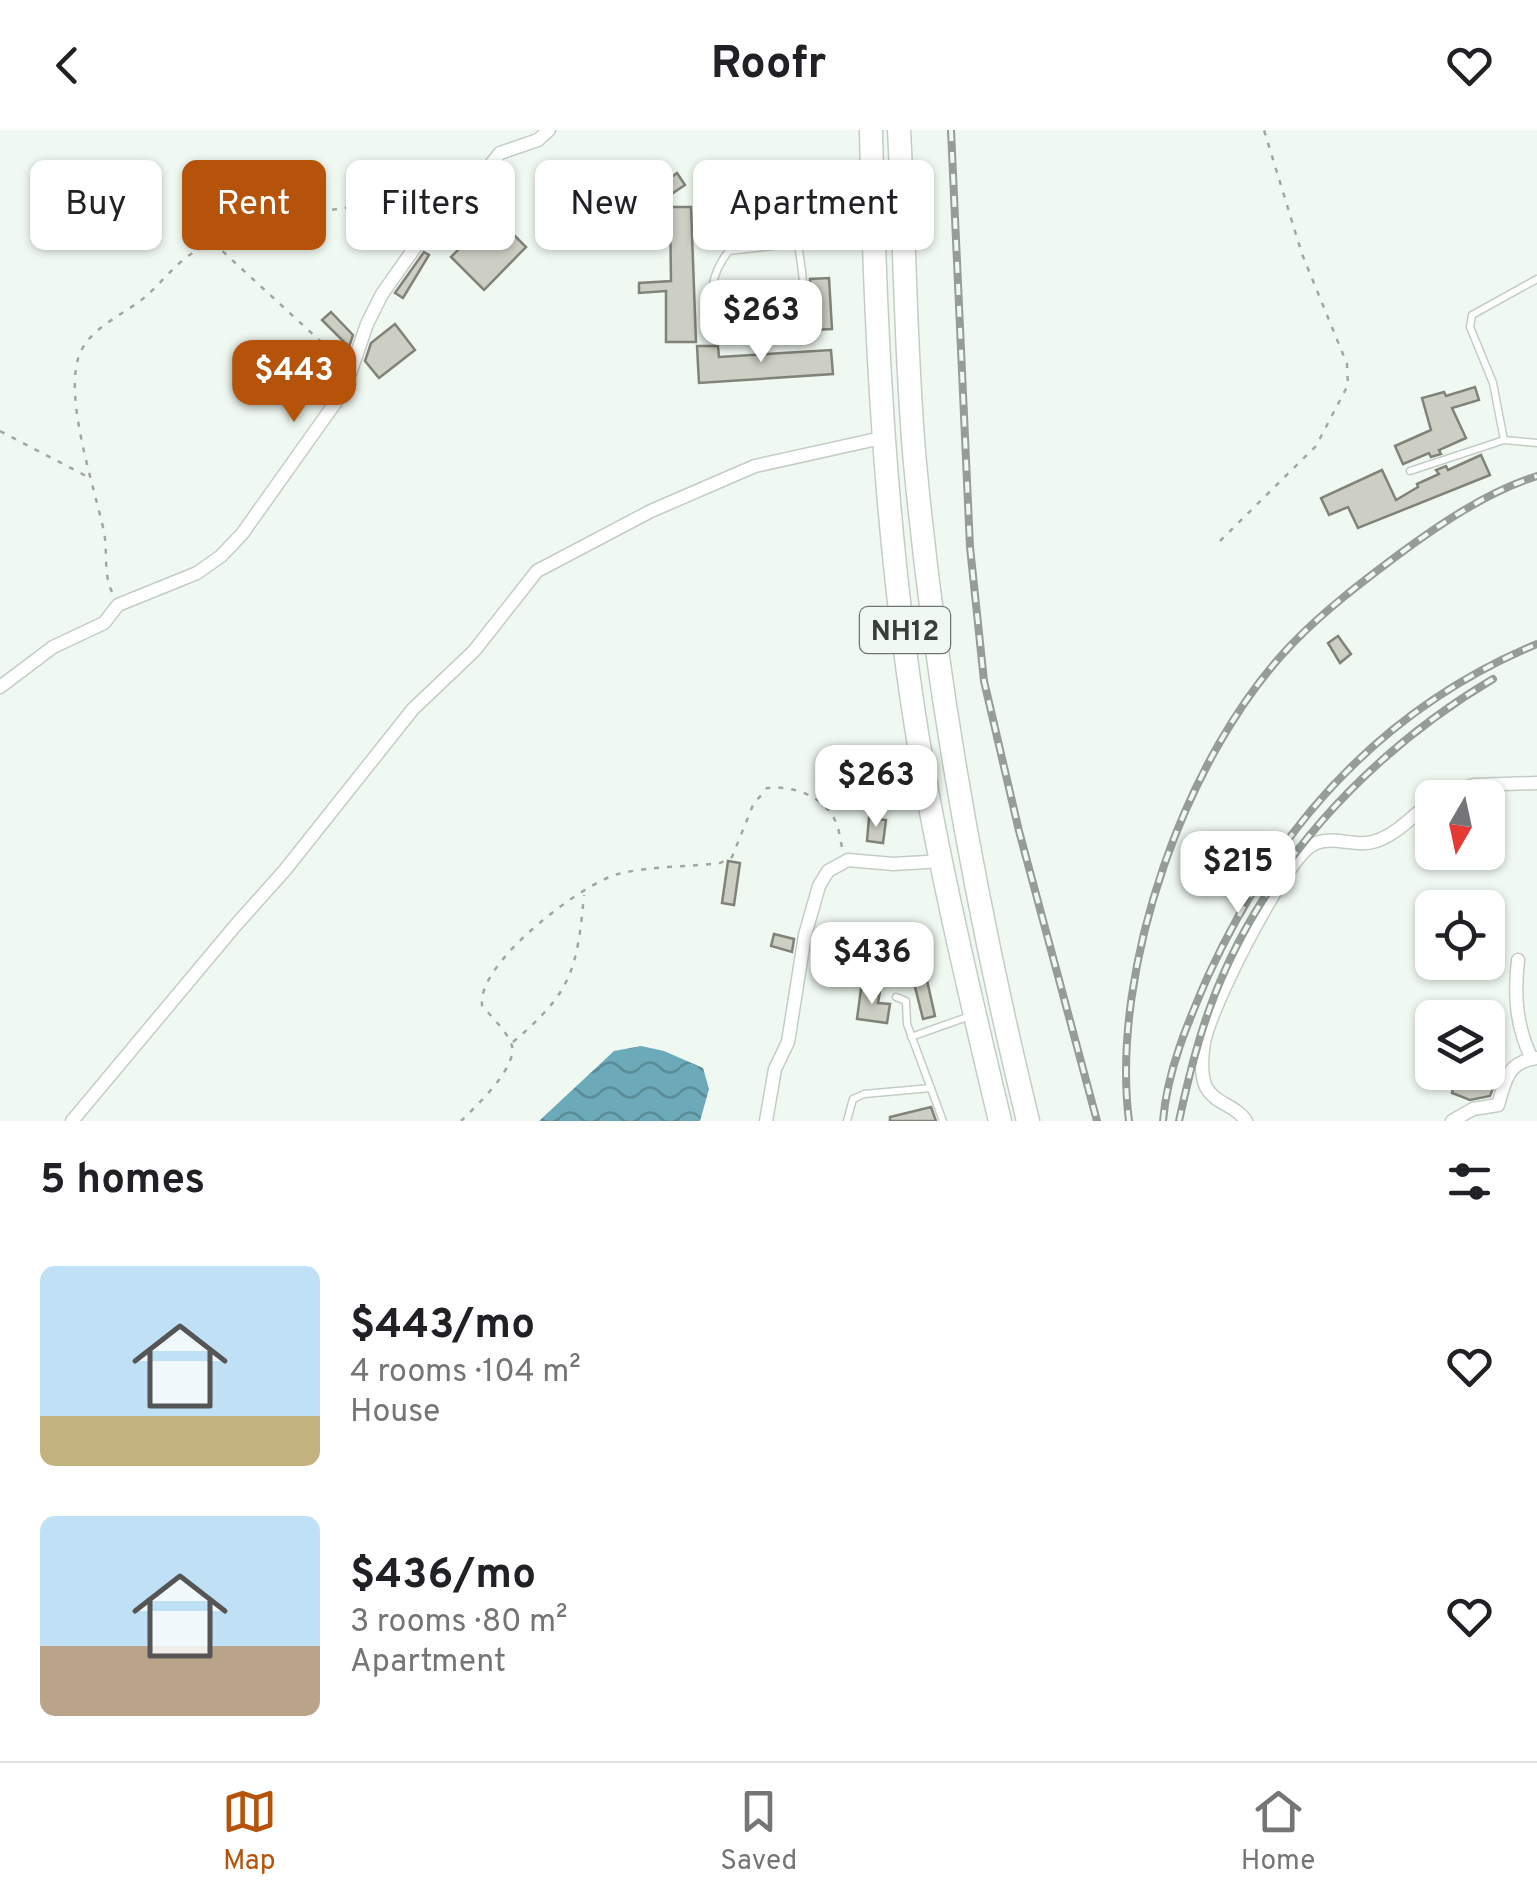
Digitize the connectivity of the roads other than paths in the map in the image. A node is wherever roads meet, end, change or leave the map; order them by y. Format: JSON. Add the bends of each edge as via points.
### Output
{"nodes":[{"id":1,"x":550,"y":130,"type":"edge"},
{"id":2,"x":871,"y":130,"type":"edge"},
{"id":3,"x":899,"y":130,"type":"edge"},
{"id":4,"x":872,"y":160,"type":"edge"},
{"id":5,"x":798,"y":244,"type":"joint"},
{"id":6,"x":876,"y":250,"type":"edge"},
{"id":7,"x":1537,"y":278,"type":"edge"},
{"id":8,"x":886,"y":437,"type":"junction"},
{"id":9,"x":1504,"y":440,"type":"junction"},
{"id":10,"x":1537,"y":443,"type":"edge"},
{"id":11,"x":1410,"y":471,"type":"dead end"},
{"id":12,"x":0,"y":687,"type":"edge"},
{"id":13,"x":1537,"y":783,"type":"edge"},
{"id":14,"x":1505,"y":784,"type":"edge"},
{"id":15,"x":1415,"y":814,"type":"edge"},
{"id":16,"x":943,"y":861,"type":"junction"},
{"id":17,"x":1518,"y":960,"type":"dead end"},
{"id":18,"x":896,"y":997,"type":"dead end"},
{"id":19,"x":976,"y":1014,"type":"junction"},
{"id":20,"x":911,"y":1037,"type":"junction"},
{"id":21,"x":1534,"y":1058,"type":"edge"},
{"id":22,"x":931,"y":1088,"type":"junction"},
{"id":23,"x":72,"y":1121,"type":"edge"},
{"id":24,"x":766,"y":1121,"type":"edge"},
{"id":25,"x":848,"y":1121,"type":"edge"},
{"id":26,"x":942,"y":1121,"type":"edge"},
{"id":27,"x":1000,"y":1121,"type":"edge"},
{"id":28,"x":1028,"y":1121,"type":"edge"},
{"id":29,"x":1246,"y":1121,"type":"edge"},
{"id":30,"x":1452,"y":1121,"type":"edge"}],
"edges":[{"from":1,"to":12,"type":"street","via":[[500,153],[423,236],[382,294],[345,388],[221,556],[118,606],[104,622],[52,647]]},
{"from":2,"to":4,"type":"highway","number":"NH12"},
{"from":3,"to":28,"type":"highway","number":"NH12","via":[[915,462],[941,690]]},
{"from":5,"to":5,"type":"lane","via":[[729,251],[713,282],[718,324],[764,330],[794,321],[804,298]]},
{"from":6,"to":8,"type":"highway","number":"NH12"},
{"from":7,"to":9,"type":"lane","via":[[1472,315]]},
{"from":8,"to":16,"type":"highway","number":"NH12","via":[[916,716]]},
{"from":8,"to":23,"type":"street","via":[[755,466],[537,571],[474,651],[412,709]]},
{"from":9,"to":10,"type":"lane"},
{"from":9,"to":11,"type":"lane"},
{"from":13,"to":14,"type":"street"},
{"from":15,"to":29,"type":"street","via":[[1378,841],[1321,841],[1308,848],[1253,932],[1220,996],[1204,1040],[1202,1069],[1216,1099]]},
{"from":16,"to":19,"type":"highway","number":"NH12"},
{"from":16,"to":24,"type":"street","via":[[848,860],[828,872],[805,935],[788,1042],[775,1068]]},
{"from":17,"to":21,"type":"street","via":[[1519,1025]]},
{"from":18,"to":20,"type":"lane","via":[[906,1001]]},
{"from":19,"to":20,"type":"lane"},
{"from":19,"to":27,"type":"highway","number":"NH12"},
{"from":20,"to":22,"type":"lane"},
{"from":21,"to":30,"type":"street","via":[[1509,1072],[1498,1105]]},
{"from":22,"to":25,"type":"lane","via":[[864,1094],[853,1100]]},
{"from":22,"to":26,"type":"lane"}]}
